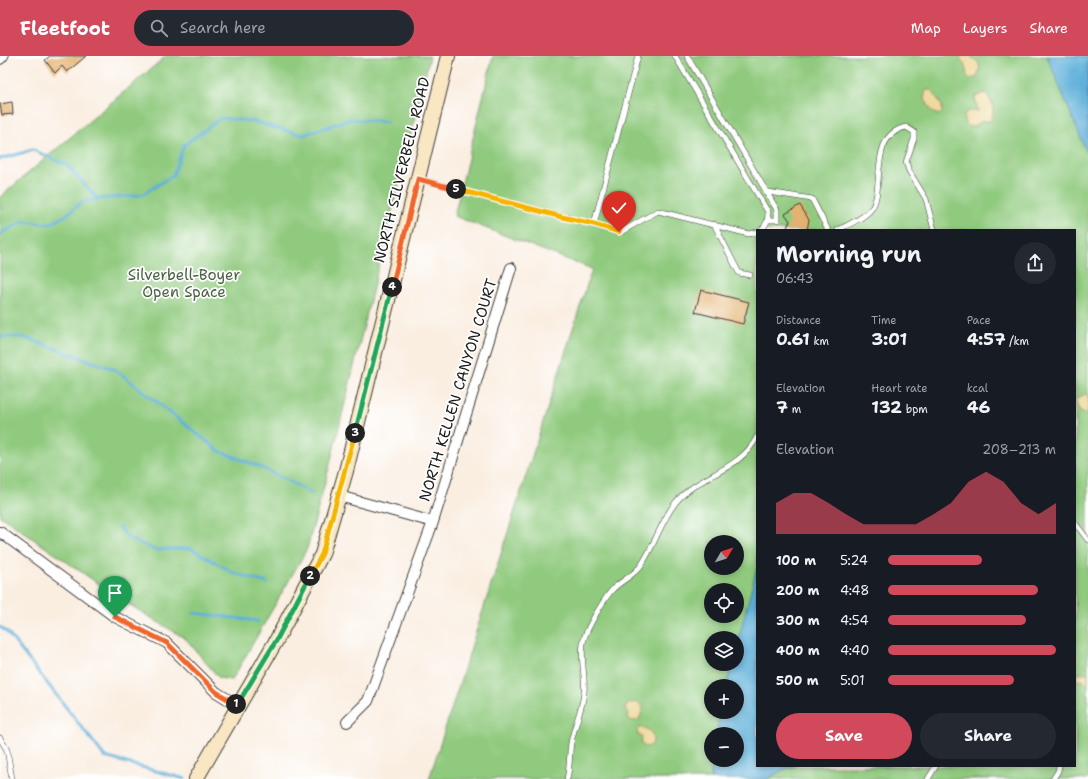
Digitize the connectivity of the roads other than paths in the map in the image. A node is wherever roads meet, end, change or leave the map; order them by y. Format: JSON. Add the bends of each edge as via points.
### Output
{"nodes":[{"id":1,"x":3,"y":56,"type":"edge"},
{"id":2,"x":448,"y":56,"type":"edge"},
{"id":3,"x":638,"y":56,"type":"edge"},
{"id":4,"x":675,"y":56,"type":"edge"},
{"id":5,"x":687,"y":56,"type":"edge"},
{"id":6,"x":0,"y":59,"type":"edge"},
{"id":7,"x":418,"y":179,"type":"junction"},
{"id":8,"x":768,"y":192,"type":"junction"},
{"id":9,"x":768,"y":220,"type":"junction"},
{"id":10,"x":594,"y":224,"type":"junction"},
{"id":11,"x":714,"y":224,"type":"junction"},
{"id":12,"x":762,"y":229,"type":"edge"},
{"id":13,"x":827,"y":229,"type":"edge"},
{"id":14,"x":840,"y":229,"type":"edge"},
{"id":15,"x":934,"y":229,"type":"edge"},
{"id":16,"x":756,"y":232,"type":"edge"},
{"id":17,"x":511,"y":268,"type":"dead end"},
{"id":18,"x":750,"y":275,"type":"dead end"},
{"id":19,"x":756,"y":439,"type":"edge"},
{"id":20,"x":339,"y":496,"type":"junction"},
{"id":21,"x":433,"y":522,"type":"junction"},
{"id":22,"x":1076,"y":525,"type":"edge"},
{"id":23,"x":0,"y":532,"type":"edge"},
{"id":24,"x":1088,"y":540,"type":"edge"},
{"id":25,"x":237,"y":705,"type":"junction"},
{"id":26,"x":347,"y":722,"type":"dead end"},
{"id":27,"x":0,"y":738,"type":"edge"},
{"id":28,"x":935,"y":767,"type":"edge"},
{"id":29,"x":1059,"y":767,"type":"edge"},
{"id":30,"x":12,"y":779,"type":"edge"},
{"id":31,"x":196,"y":779,"type":"edge"},
{"id":32,"x":568,"y":779,"type":"edge"},
{"id":33,"x":928,"y":779,"type":"edge"},
{"id":34,"x":1053,"y":779,"type":"edge"}],
"edges":[{"from":1,"to":6,"type":"street"},
{"from":2,"to":7,"type":"main road","name":"NORTH SILVERBELL ROAD"},
{"from":3,"to":10,"type":"lane"},
{"from":4,"to":9,"type":"lane","via":[[766,208]]},
{"from":5,"to":8,"type":"lane"},
{"from":7,"to":10,"type":"lane"},
{"from":7,"to":20,"type":"main road","name":"NORTH SILVERBELL ROAD"},
{"from":8,"to":9,"type":"lane","via":[[777,210],[777,220]]},
{"from":8,"to":13,"type":"lane","via":[[812,199]]},
{"from":9,"to":12,"type":"lane"},
{"from":10,"to":11,"type":"lane","via":[[619,232],[658,211]]},
{"from":11,"to":16,"type":"lane","via":[[749,234]]},
{"from":11,"to":18,"type":"lane","via":[[739,273]]},
{"from":14,"to":15,"type":"lane","via":[[865,215],[872,207],[876,196],[882,151],[890,137],[898,129],[906,127],[914,132],[906,162],[926,199]]},
{"from":17,"to":21,"type":"street","name":"NORTH KELLEN CANYON COURT"},
{"from":19,"to":32,"type":"lane","via":[[740,459],[688,491],[676,502],[661,525],[643,563],[636,572],[613,588],[604,598],[584,638],[584,692],[571,742]]},
{"from":20,"to":21,"type":"street","name":"NORTH KELLEN CANYON COURT"},
{"from":20,"to":25,"type":"main road","name":"NORTH SILVERBELL ROAD","via":[[322,554],[276,641]]},
{"from":21,"to":26,"type":"street","name":"NORTH KELLEN CANYON COURT","via":[[368,701]]},
{"from":22,"to":24,"type":"lane"},
{"from":23,"to":25,"type":"street","via":[[115,617],[167,643],[216,692]]},
{"from":25,"to":31,"type":"main road","name":"NORTH SILVERBELL ROAD"},
{"from":27,"to":30,"type":"lane","via":[[7,750]]},
{"from":28,"to":33,"type":"lane"},
{"from":29,"to":34,"type":"lane"}]}
